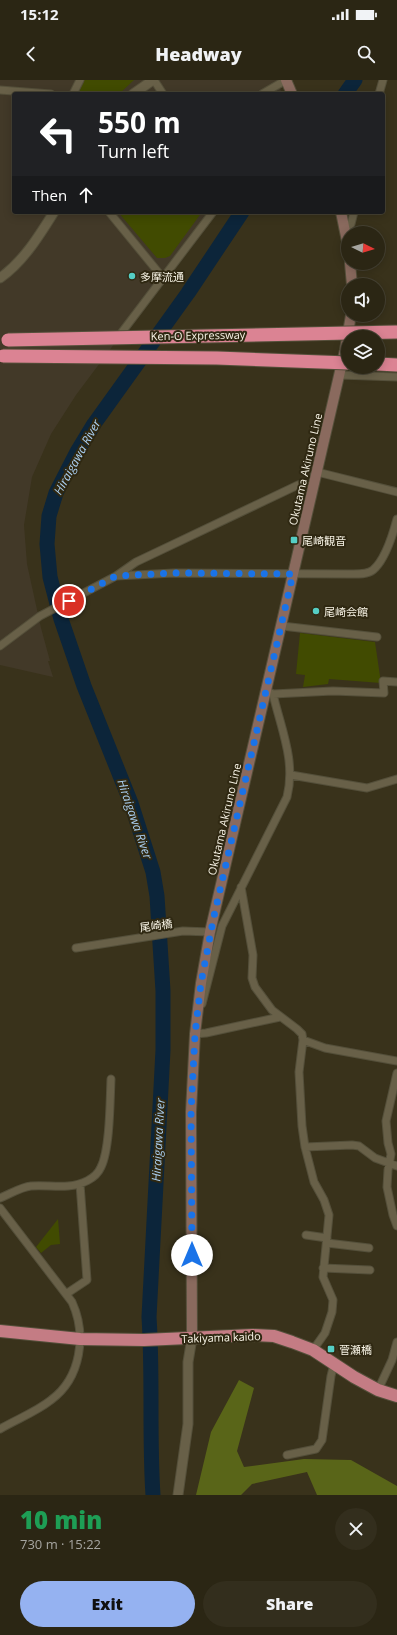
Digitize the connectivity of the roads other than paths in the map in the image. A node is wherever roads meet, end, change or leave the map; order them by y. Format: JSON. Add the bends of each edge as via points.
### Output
{"nodes":[{"id":1,"x":80,"y":80,"type":"edge"},
{"id":2,"x":154,"y":80,"type":"edge"},
{"id":3,"x":286,"y":80,"type":"edge"},
{"id":4,"x":383,"y":80,"type":"edge"},
{"id":5,"x":0,"y":90,"type":"edge"},
{"id":6,"x":26,"y":92,"type":"edge"},
{"id":7,"x":74,"y":92,"type":"edge"},
{"id":8,"x":136,"y":92,"type":"edge"},
{"id":9,"x":162,"y":92,"type":"edge"},
{"id":10,"x":265,"y":92,"type":"edge"},
{"id":11,"x":291,"y":92,"type":"edge"},
{"id":12,"x":380,"y":92,"type":"edge"},
{"id":13,"x":53,"y":214,"type":"edge"},
{"id":14,"x":111,"y":214,"type":"edge"},
{"id":15,"x":211,"y":214,"type":"edge"},
{"id":16,"x":341,"y":214,"type":"edge"},
{"id":17,"x":354,"y":214,"type":"edge"},
{"id":18,"x":344,"y":226,"type":"edge"},
{"id":19,"x":349,"y":226,"type":"edge"},
{"id":20,"x":0,"y":278,"type":"edge"},
{"id":21,"x":163,"y":278,"type":"junction"},
{"id":22,"x":350,"y":322,"type":"edge"},
{"id":23,"x":122,"y":332,"type":"dead end"},
{"id":24,"x":397,"y":332,"type":"edge"},
{"id":25,"x":4,"y":340,"type":"edge"},
{"id":26,"x":2,"y":356,"type":"edge"},
{"id":27,"x":341,"y":363,"type":"edge"},
{"id":28,"x":385,"y":364,"type":"edge"},
{"id":29,"x":397,"y":365,"type":"edge"},
{"id":30,"x":340,"y":375,"type":"junction"},
{"id":31,"x":397,"y":377,"type":"edge"},
{"id":32,"x":317,"y":472,"type":"junction"},
{"id":33,"x":313,"y":486,"type":"junction"},
{"id":34,"x":397,"y":492,"type":"edge"},
{"id":35,"x":397,"y":519,"type":"edge"},
{"id":36,"x":293,"y":574,"type":"junction"},
{"id":37,"x":116,"y":576,"type":"junction"},
{"id":38,"x":282,"y":626,"type":"junction"},
{"id":39,"x":377,"y":637,"type":"dead end"},
{"id":40,"x":0,"y":646,"type":"edge"},
{"id":41,"x":397,"y":682,"type":"edge"},
{"id":42,"x":269,"y":693,"type":"junction"},
{"id":43,"x":291,"y":775,"type":"junction"},
{"id":44,"x":397,"y":779,"type":"edge"},
{"id":45,"x":241,"y":887,"type":"junction"},
{"id":46,"x":210,"y":932,"type":"junction"},
{"id":47,"x":76,"y":948,"type":"dead end"},
{"id":48,"x":280,"y":1017,"type":"junction"},
{"id":49,"x":195,"y":1034,"type":"junction"},
{"id":50,"x":303,"y":1040,"type":"junction"},
{"id":51,"x":397,"y":1061,"type":"edge"},
{"id":52,"x":397,"y":1073,"type":"edge"},
{"id":53,"x":111,"y":1079,"type":"dead end"},
{"id":54,"x":305,"y":1147,"type":"junction"},
{"id":55,"x":393,"y":1165,"type":"edge"},
{"id":56,"x":80,"y":1184,"type":"junction"},
{"id":57,"x":0,"y":1198,"type":"edge"},
{"id":58,"x":0,"y":1208,"type":"edge"},
{"id":59,"x":397,"y":1226,"type":"edge"},
{"id":60,"x":306,"y":1235,"type":"dead end"},
{"id":61,"x":327,"y":1240,"type":"junction"},
{"id":62,"x":368,"y":1248,"type":"dead end"},
{"id":63,"x":323,"y":1268,"type":"junction"},
{"id":64,"x":370,"y":1270,"type":"dead end"},
{"id":65,"x":66,"y":1294,"type":"junction"},
{"id":66,"x":0,"y":1331,"type":"edge"},
{"id":67,"x":80,"y":1338,"type":"junction"},
{"id":68,"x":187,"y":1338,"type":"junction"},
{"id":69,"x":397,"y":1342,"type":"edge"},
{"id":70,"x":313,"y":1350,"type":"junction"},
{"id":71,"x":334,"y":1364,"type":"junction"},
{"id":72,"x":378,"y":1390,"type":"junction"},
{"id":73,"x":397,"y":1396,"type":"edge"},
{"id":74,"x":2,"y":1426,"type":"edge"},
{"id":75,"x":287,"y":1455,"type":"dead end"},
{"id":76,"x":178,"y":1495,"type":"edge"}],
"edges":[{"from":1,"to":7,"type":"street"},
{"from":2,"to":8,"type":"street"},
{"from":2,"to":9,"type":"street"},
{"from":3,"to":10,"type":"street"},
{"from":3,"to":11,"type":"main road"},
{"from":4,"to":12,"type":"street"},
{"from":5,"to":6,"type":"street"},
{"from":13,"to":20,"type":"street","via":[[28,251]]},
{"from":14,"to":21,"type":"street"},
{"from":15,"to":21,"type":"street"},
{"from":16,"to":18,"type":"main road"},
{"from":17,"to":19,"type":"street"},
{"from":21,"to":23,"type":"street"},
{"from":22,"to":30,"type":"main road","name":"Okutama Akiruno Line"},
{"from":24,"to":25,"type":"highway","name":"Ken-O Expressway","bridge":true},
{"from":26,"to":27,"type":"highway","name":"Ken-O Expressway","bridge":true,"via":[[217,358]]},
{"from":28,"to":29,"type":"highway"},
{"from":30,"to":31,"type":"street"},
{"from":30,"to":32,"type":"main road","name":"Okutama Akiruno Line"},
{"from":32,"to":33,"type":"main road","name":"Okutama Akiruno Line"},
{"from":32,"to":34,"type":"street"},
{"from":33,"to":36,"type":"main road","name":"Okutama Akiruno Line"},
{"from":33,"to":37,"type":"street","via":[[298,485],[136,562]]},
{"from":35,"to":36,"type":"street","via":[[391,542],[373,570],[348,574]]},
{"from":36,"to":37,"type":"street","via":[[174,573]]},
{"from":36,"to":38,"type":"main road","name":"Okutama Akiruno Line"},
{"from":37,"to":40,"type":"street","via":[[44,614]]},
{"from":38,"to":39,"type":"street"},
{"from":38,"to":42,"type":"main road","name":"Okutama Akiruno Line"},
{"from":41,"to":42,"type":"street","via":[[383,681],[384,693]]},
{"from":42,"to":43,"type":"street","via":[[288,750]]},
{"from":42,"to":46,"type":"main road","name":"Okutama Akiruno Line"},
{"from":43,"to":44,"type":"street","via":[[367,788]]},
{"from":43,"to":45,"type":"street","via":[[287,797]]},
{"from":45,"to":48,"type":"street","via":[[253,955],[252,978],[255,987]]},
{"from":45,"to":49,"type":"street","via":[[222,926]]},
{"from":46,"to":47,"type":"street","name":"尾崎橋","via":[[180,932]]},
{"from":46,"to":49,"type":"main road","name":"Okutama Akiruno Line"},
{"from":48,"to":49,"type":"street","via":[[227,1030]]},
{"from":48,"to":50,"type":"street","via":[[297,1029]]},
{"from":49,"to":68,"type":"main road","name":"Okutama Akiruno Line"},
{"from":50,"to":51,"type":"street","via":[[325,1048]]},
{"from":50,"to":54,"type":"street","via":[[300,1106]]},
{"from":52,"to":55,"type":"street","via":[[386,1121]]},
{"from":53,"to":56,"type":"street","via":[[106,1143],[101,1168],[91,1179]]},
{"from":54,"to":55,"type":"street","via":[[360,1146],[375,1158]]},
{"from":54,"to":61,"type":"street","via":[[314,1182],[329,1215]]},
{"from":55,"to":59,"type":"street","via":[[388,1170],[387,1187]]},
{"from":56,"to":57,"type":"street","via":[[30,1186]]},
{"from":56,"to":65,"type":"street","via":[[87,1280]]},
{"from":58,"to":65,"type":"street"},
{"from":60,"to":61,"type":"street"},
{"from":61,"to":62,"type":"street"},
{"from":61,"to":63,"type":"street"},
{"from":63,"to":64,"type":"street"},
{"from":63,"to":70,"type":"street","via":[[323,1277],[331,1293],[333,1306],[325,1333]]},
{"from":65,"to":67,"type":"street","via":[[76,1311]]},
{"from":66,"to":67,"type":"highway","name":"Takiyama kaido"},
{"from":67,"to":68,"type":"highway","name":"Takiyama kaido"},
{"from":67,"to":74,"type":"street","via":[[77,1361],[63,1390],[42,1406]]},
{"from":68,"to":70,"type":"highway","name":"Takiyama kaido","via":[[253,1334],[274,1336]]},
{"from":68,"to":76,"type":"street","via":[[188,1424]]},
{"from":69,"to":72,"type":"street"},
{"from":70,"to":71,"type":"highway","name":"Takiyama kaido"},
{"from":71,"to":72,"type":"highway","name":"Takiyama kaido"},
{"from":71,"to":75,"type":"street","via":[[322,1440],[316,1449]]},
{"from":72,"to":73,"type":"highway","name":"Takiyama kaido"}]}
